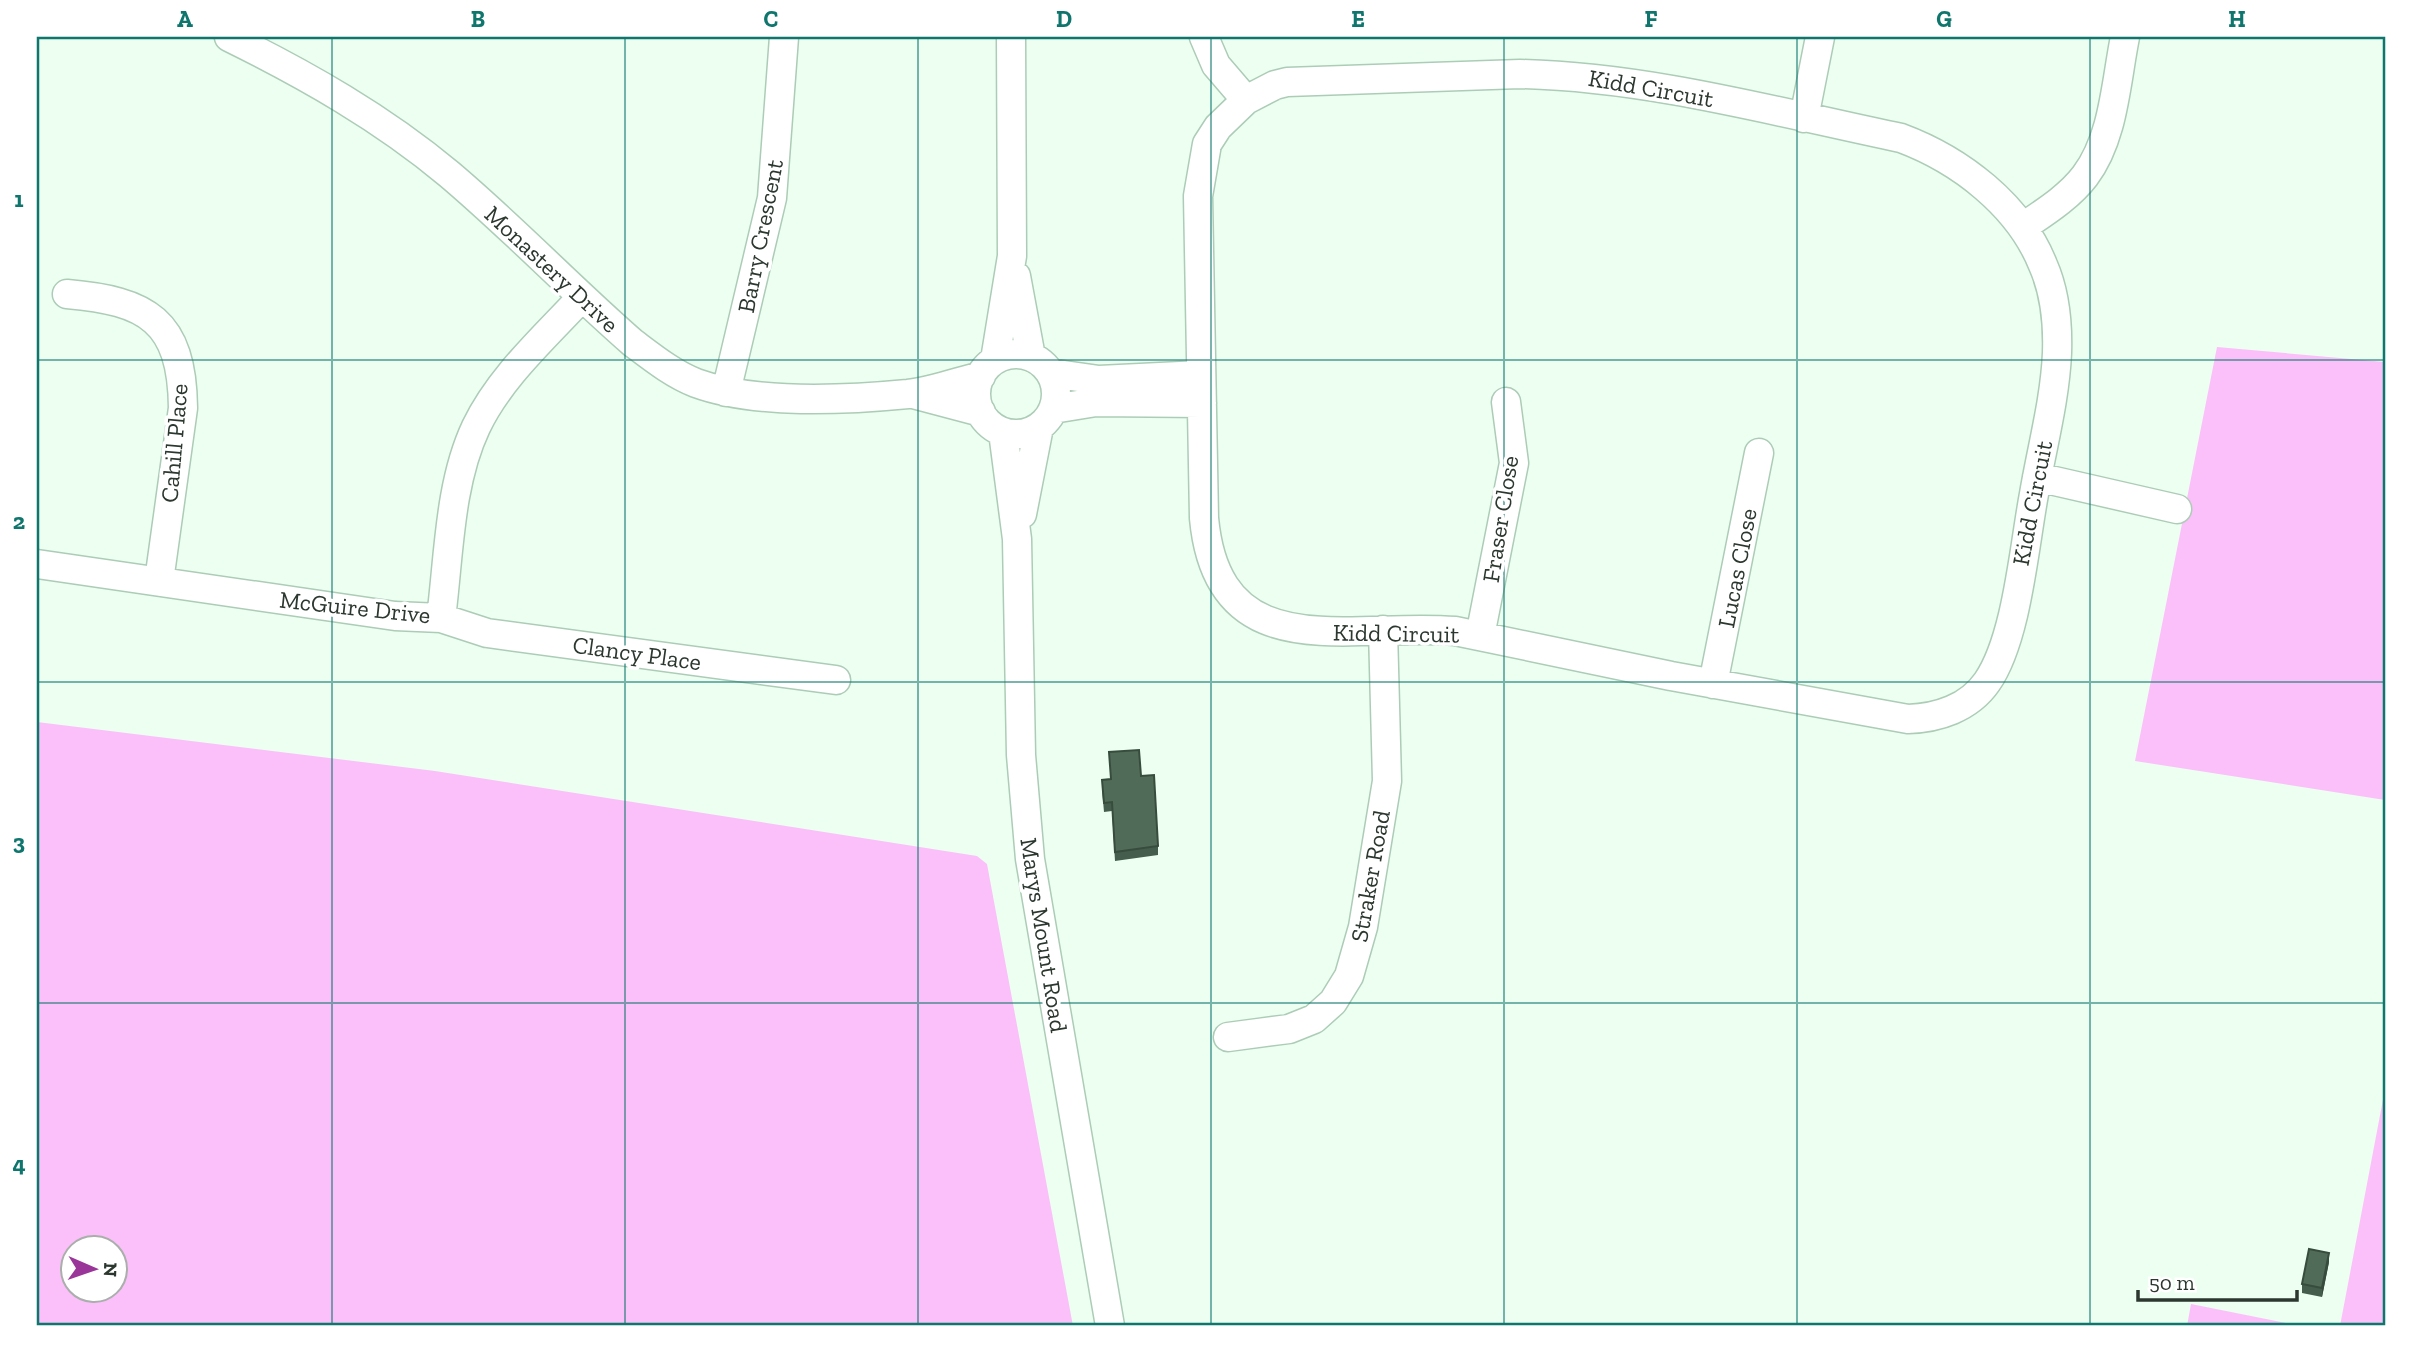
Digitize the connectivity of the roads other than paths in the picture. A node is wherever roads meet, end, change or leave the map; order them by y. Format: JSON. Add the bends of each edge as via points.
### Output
{"nodes":[{"id":1,"x":229,"y":37,"type":"edge"},
{"id":2,"x":784,"y":37,"type":"edge"},
{"id":3,"x":1011,"y":37,"type":"edge"},
{"id":4,"x":1204,"y":37,"type":"edge"},
{"id":5,"x":1820,"y":37,"type":"edge"},
{"id":6,"x":2125,"y":37,"type":"edge"},
{"id":7,"x":1247,"y":100,"type":"junction"},
{"id":8,"x":1804,"y":118,"type":"junction"},
{"id":9,"x":2023,"y":227,"type":"junction"},
{"id":10,"x":1012,"y":256,"type":"junction"},
{"id":11,"x":67,"y":294,"type":"dead end"},
{"id":12,"x":581,"y":298,"type":"junction"},
{"id":13,"x":1041,"y":365,"type":"junction"},
{"id":14,"x":988,"y":368,"type":"junction"},
{"id":15,"x":1201,"y":376,"type":"junction"},
{"id":16,"x":726,"y":392,"type":"junction"},
{"id":17,"x":910,"y":394,"type":"junction"},
{"id":18,"x":1506,"y":401,"type":"dead end"},
{"id":19,"x":1202,"y":403,"type":"junction"},
{"id":20,"x":981,"y":412,"type":"junction"},
{"id":21,"x":1046,"y":418,"type":"junction"},
{"id":22,"x":1003,"y":432,"type":"junction"},
{"id":23,"x":1759,"y":453,"type":"dead end"},
{"id":24,"x":2037,"y":477,"type":"junction"},
{"id":25,"x":2177,"y":509,"type":"dead end"},
{"id":26,"x":1017,"y":539,"type":"junction"},
{"id":27,"x":37,"y":564,"type":"edge"},
{"id":28,"x":159,"y":582,"type":"junction"},
{"id":29,"x":441,"y":618,"type":"junction"},
{"id":30,"x":1383,"y":630,"type":"junction"},
{"id":31,"x":1480,"y":636,"type":"junction"},
{"id":32,"x":835,"y":680,"type":"dead end"},
{"id":33,"x":1713,"y":684,"type":"junction"},
{"id":34,"x":1228,"y":1037,"type":"dead end"},
{"id":35,"x":1111,"y":1326,"type":"edge"}],
"edges":[{"from":1,"to":12,"type":"street","name":"Monastery Drive","via":[[341,97],[401,137],[449,174]]},
{"from":2,"to":16,"type":"street","name":"Barry Crescent","via":[[772,198]]},
{"from":3,"to":10,"type":"street"},
{"from":4,"to":7,"type":"street","via":[[1216,65]]},
{"from":5,"to":8,"type":"street"},
{"from":6,"to":9,"type":"street","via":[[2099,152],[2071,191]]},
{"from":7,"to":8,"type":"street","name":"Kidd Circuit","via":[[1287,82],[1576,75]]},
{"from":7,"to":15,"type":"street","name":"Kidd Circuit","via":[[1218,127],[1200,169]]},
{"from":8,"to":9,"type":"street","name":"Kidd Circuit","via":[[1901,138],[1933,150],[1968,172]]},
{"from":9,"to":24,"type":"street","name":"Kidd Circuit","via":[[2043,264],[2057,320],[2054,389]]},
{"from":10,"to":13,"type":"street"},
{"from":10,"to":14,"type":"street"},
{"from":11,"to":28,"type":"street","name":"Cahill Place","via":[[137,307],[160,326],[176,352],[183,379],[183,408]]},
{"from":12,"to":16,"type":"street","name":"Monastery Drive","via":[[664,367]]},
{"from":12,"to":29,"type":"street","name":"McGuire Drive","via":[[496,393],[476,428],[461,474]]},
{"from":13,"to":14,"type":"street","via":[[1019,354]]},
{"from":13,"to":15,"type":"street","via":[[1099,380]]},
{"from":13,"to":21,"type":"street","via":[[1055,385]]},
{"from":14,"to":17,"type":"street","name":"Monastery Drive"},
{"from":14,"to":20,"type":"street","via":[[977,388]]},
{"from":15,"to":19,"type":"street","name":"Kidd Circuit"},
{"from":16,"to":17,"type":"street","name":"Monastery Drive","via":[[793,398]]},
{"from":17,"to":20,"type":"street","name":"Monastery Drive"},
{"from":18,"to":31,"type":"street","name":"Fraser Close","via":[[1514,463]]},
{"from":19,"to":21,"type":"street","via":[[1096,402]]},
{"from":19,"to":30,"type":"street","name":"Kidd Circuit","via":[[1207,546],[1212,564],[1233,598],[1253,614],[1289,629]]},
{"from":20,"to":22,"type":"street"},
{"from":21,"to":22,"type":"street","via":[[1015,434]]},
{"from":21,"to":26,"type":"street","name":"Marys Mount Road"},
{"from":22,"to":26,"type":"street","name":"Marys Mount Road"},
{"from":23,"to":33,"type":"street","name":"Lucas Close"},
{"from":24,"to":25,"type":"street"},
{"from":24,"to":33,"type":"street","name":"Kidd Circuit","via":[[2006,646],[1984,686],[1954,709],[1934,718],[1908,719]]},
{"from":26,"to":35,"type":"street","name":"Marys Mount Road","via":[[1021,755],[1030,859]]},
{"from":27,"to":28,"type":"street","name":"McGuire Drive"},
{"from":28,"to":29,"type":"street","name":"McGuire Drive","via":[[395,616]]},
{"from":29,"to":32,"type":"street","name":"Clancy Place","via":[[487,633]]},
{"from":30,"to":31,"type":"street","name":"Kidd Circuit"},
{"from":30,"to":34,"type":"street","name":"Straker Road","via":[[1387,780],[1363,927],[1349,976],[1333,1002],[1314,1019],[1289,1029]]},
{"from":31,"to":33,"type":"street","name":"Kidd Circuit"}]}
